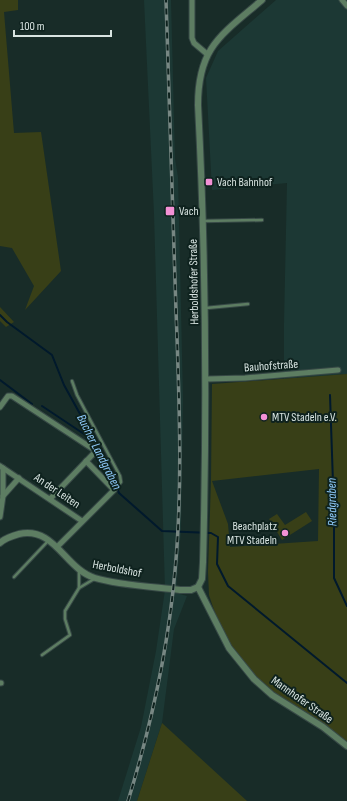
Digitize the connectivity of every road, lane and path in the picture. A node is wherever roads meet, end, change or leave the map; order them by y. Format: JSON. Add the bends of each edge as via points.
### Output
{"nodes":[{"id":1,"x":192,"y":0,"type":"edge"},
{"id":2,"x":261,"y":0,"type":"edge"},
{"id":3,"x":342,"y":0,"type":"edge"},
{"id":4,"x":347,"y":6,"type":"edge"},
{"id":5,"x":207,"y":54,"type":"junction"},
{"id":6,"x":262,"y":220,"type":"dead end"},
{"id":7,"x":203,"y":221,"type":"junction"},
{"id":8,"x":248,"y":304,"type":"dead end"},
{"id":9,"x":206,"y":308,"type":"junction"},
{"id":10,"x":338,"y":370,"type":"dead end"},
{"id":11,"x":207,"y":379,"type":"junction"},
{"id":12,"x":72,"y":381,"type":"dead end"},
{"id":13,"x":0,"y":407,"type":"edge"},
{"id":14,"x":86,"y":461,"type":"junction"},
{"id":15,"x":2,"y":467,"type":"edge"},
{"id":16,"x":19,"y":478,"type":"junction"},
{"id":17,"x":114,"y":490,"type":"junction"},
{"id":18,"x":3,"y":496,"type":"junction"},
{"id":19,"x":51,"y":498,"type":"junction"},
{"id":20,"x":0,"y":517,"type":"edge"},
{"id":21,"x":82,"y":521,"type":"junction"},
{"id":22,"x":1,"y":540,"type":"edge"},
{"id":23,"x":49,"y":540,"type":"junction"},
{"id":24,"x":57,"y":547,"type":"junction"},
{"id":25,"x":78,"y":570,"type":"junction"},
{"id":26,"x":14,"y":578,"type":"dead end"},
{"id":27,"x":95,"y":578,"type":"junction"},
{"id":28,"x":198,"y":587,"type":"junction"},
{"id":29,"x":79,"y":588,"type":"junction"},
{"id":30,"x":42,"y":655,"type":"dead end"},
{"id":31,"x":347,"y":746,"type":"edge"}],
"edges":[{"from":1,"to":5,"type":"street","via":[[192,38]]},
{"from":2,"to":5,"type":"street","name":"Herboldshofer Straße","via":[[215,42]]},
{"from":3,"to":4,"type":"street"},
{"from":5,"to":7,"type":"street","name":"Herboldshofer Straße","via":[[199,78],[198,91]]},
{"from":6,"to":7,"type":"lane"},
{"from":7,"to":9,"type":"street","name":"Herboldshofer Straße"},
{"from":8,"to":9,"type":"lane"},
{"from":9,"to":11,"type":"street","name":"Herboldshofer Straße"},
{"from":10,"to":11,"type":"street","name":"Bauhofstraße"},
{"from":11,"to":28,"type":"street","name":"Herboldshofer Straße","via":[[204,544],[202,579]]},
{"from":12,"to":17,"type":"lane","via":[[121,482]]},
{"from":13,"to":14,"type":"street","via":[[8,396],[12,396],[96,451]]},
{"from":14,"to":17,"type":"street"},
{"from":14,"to":19,"type":"street"},
{"from":15,"to":16,"type":"street","name":"An der Leiten"},
{"from":15,"to":18,"type":"street","name":"An der Leiten"},
{"from":16,"to":18,"type":"street","name":"An der Leiten"},
{"from":16,"to":19,"type":"street","name":"An der Leiten"},
{"from":17,"to":21,"type":"street"},
{"from":18,"to":20,"type":"street","name":"An der Leiten"},
{"from":19,"to":21,"type":"street","name":"An der Leiten"},
{"from":21,"to":24,"type":"street"},
{"from":22,"to":23,"type":"street","name":"Herboldshof","via":[[24,533],[33,533]]},
{"from":23,"to":24,"type":"street","name":"Herboldshof"},
{"from":23,"to":26,"type":"lane"},
{"from":24,"to":25,"type":"street","name":"Herboldshof"},
{"from":25,"to":27,"type":"street","name":"Herboldshof"},
{"from":25,"to":29,"type":"lane"},
{"from":27,"to":28,"type":"street","name":"Herboldshof","via":[[180,590]]},
{"from":27,"to":29,"type":"lane"},
{"from":28,"to":31,"type":"street","name":"Mannhofer Straße","via":[[229,648],[254,678],[272,694]]},
{"from":29,"to":30,"type":"lane","via":[[65,611],[70,635]]}]}
